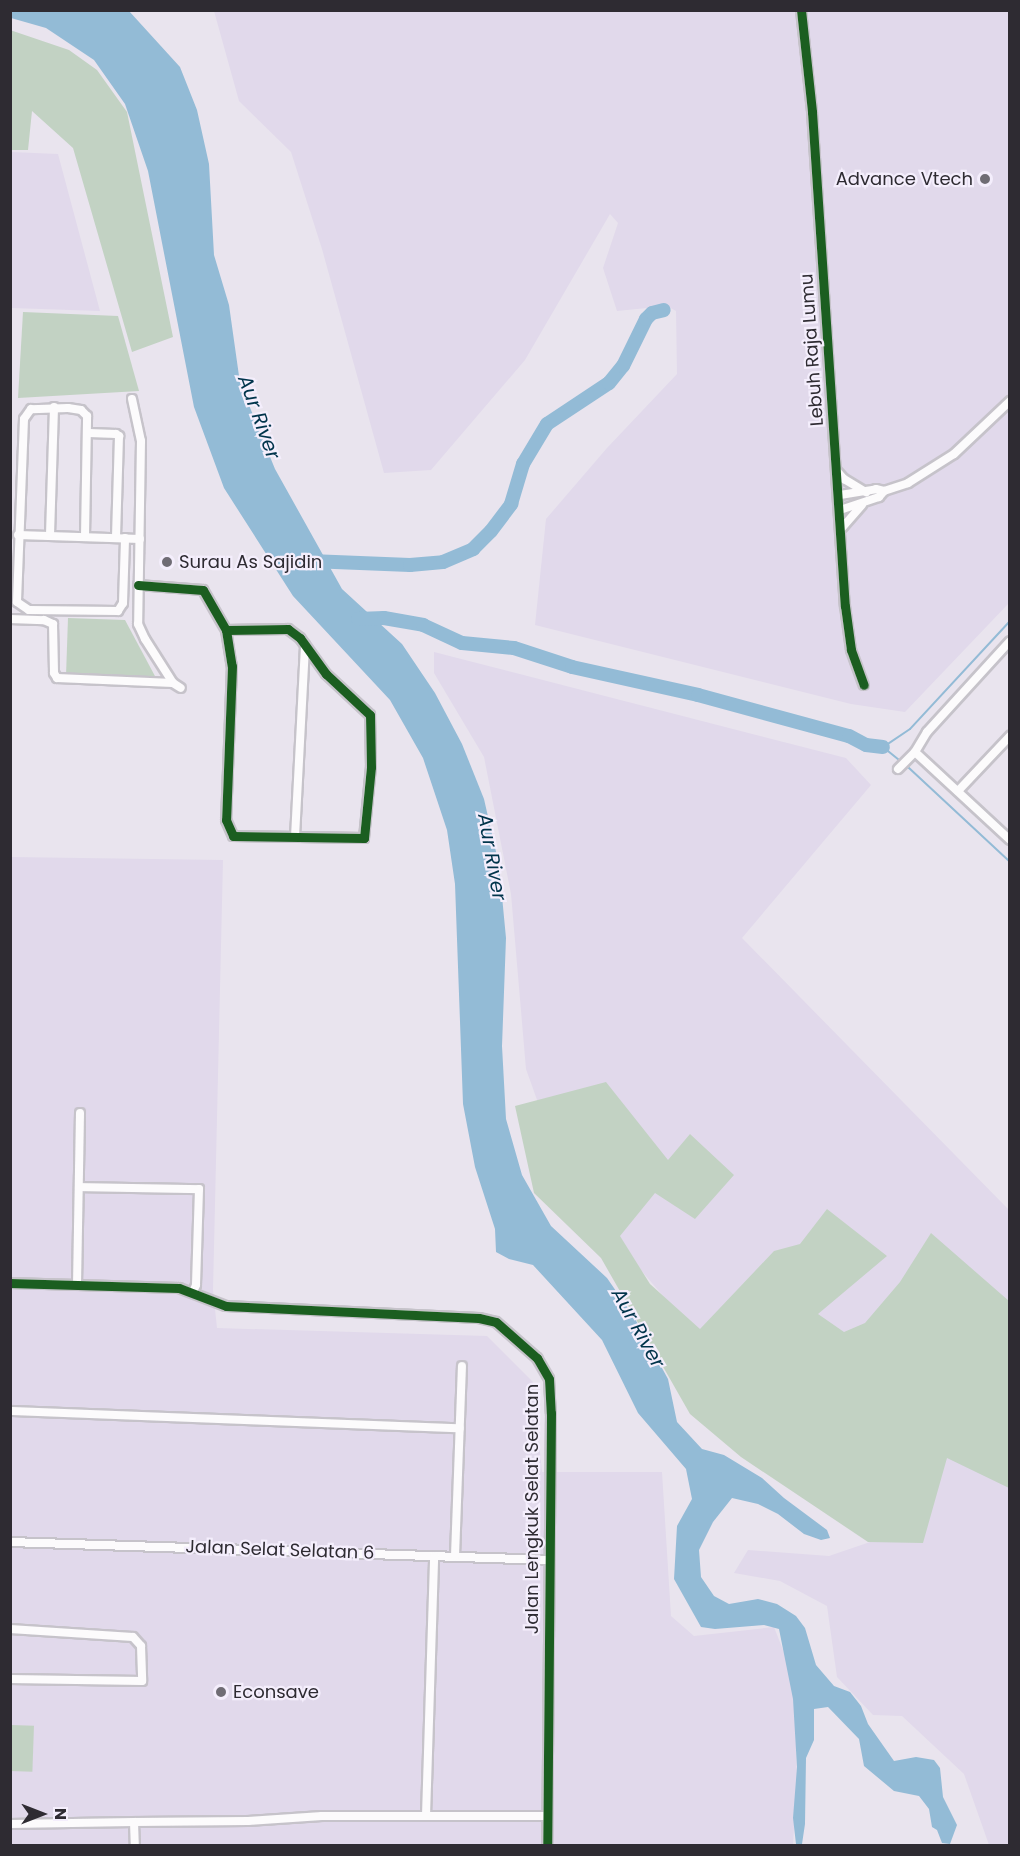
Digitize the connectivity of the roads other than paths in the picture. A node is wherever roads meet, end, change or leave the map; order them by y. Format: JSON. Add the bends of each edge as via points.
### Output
{"nodes":[{"id":1,"x":801,"y":10,"type":"edge"},
{"id":2,"x":132,"y":399,"type":"dead end"},
{"id":3,"x":1010,"y":401,"type":"edge"},
{"id":4,"x":54,"y":407,"type":"junction"},
{"id":5,"x":89,"y":433,"type":"junction"},
{"id":6,"x":836,"y":470,"type":"junction"},
{"id":7,"x":884,"y":491,"type":"junction"},
{"id":8,"x":866,"y":492,"type":"junction"},
{"id":9,"x":840,"y":495,"type":"junction"},
{"id":10,"x":865,"y":502,"type":"junction"},
{"id":11,"x":840,"y":510,"type":"junction"},
{"id":12,"x":842,"y":529,"type":"junction"},
{"id":13,"x":18,"y":535,"type":"junction"},
{"id":14,"x":50,"y":535,"type":"junction"},
{"id":15,"x":85,"y":536,"type":"junction"},
{"id":16,"x":116,"y":538,"type":"junction"},
{"id":17,"x":125,"y":538,"type":"junction"},
{"id":18,"x":140,"y":538,"type":"junction"},
{"id":19,"x":14,"y":562,"type":"edge"},
{"id":20,"x":138,"y":585,"type":"junction"},
{"id":21,"x":10,"y":619,"type":"edge"},
{"id":22,"x":226,"y":630,"type":"junction"},
{"id":23,"x":1010,"y":642,"type":"edge"},
{"id":24,"x":305,"y":645,"type":"junction"},
{"id":25,"x":172,"y":683,"type":"junction"},
{"id":26,"x":864,"y":685,"type":"dead end"},
{"id":27,"x":181,"y":688,"type":"dead end"},
{"id":28,"x":1010,"y":736,"type":"edge"},
{"id":29,"x":915,"y":752,"type":"junction"},
{"id":30,"x":898,"y":769,"type":"dead end"},
{"id":31,"x":958,"y":791,"type":"junction"},
{"id":32,"x":295,"y":837,"type":"junction"},
{"id":33,"x":1009,"y":840,"type":"edge"},
{"id":34,"x":81,"y":1113,"type":"dead end"},
{"id":35,"x":79,"y":1187,"type":"junction"},
{"id":36,"x":10,"y":1283,"type":"edge"},
{"id":37,"x":77,"y":1285,"type":"junction"},
{"id":38,"x":193,"y":1292,"type":"junction"},
{"id":39,"x":462,"y":1366,"type":"dead end"},
{"id":40,"x":10,"y":1411,"type":"edge"},
{"id":41,"x":460,"y":1428,"type":"junction"},
{"id":42,"x":10,"y":1542,"type":"edge"},
{"id":43,"x":549,"y":1549,"type":"junction"},
{"id":44,"x":434,"y":1556,"type":"junction"},
{"id":45,"x":455,"y":1557,"type":"junction"},
{"id":46,"x":534,"y":1559,"type":"junction"},
{"id":47,"x":549,"y":1560,"type":"junction"},
{"id":48,"x":549,"y":1574,"type":"junction"},
{"id":49,"x":10,"y":1629,"type":"edge"},
{"id":50,"x":10,"y":1679,"type":"edge"},
{"id":51,"x":426,"y":1816,"type":"junction"},
{"id":52,"x":547,"y":1816,"type":"junction"},
{"id":53,"x":134,"y":1822,"type":"junction"},
{"id":54,"x":10,"y":1824,"type":"edge"},
{"id":55,"x":135,"y":1845,"type":"edge"},
{"id":56,"x":547,"y":1845,"type":"edge"}],
"edges":[{"from":1,"to":6,"type":"street","name":"Lebuh Raja Lumu","via":[[812,112]]},
{"from":2,"to":18,"type":"street","via":[[141,441]]},
{"from":3,"to":7,"type":"street","via":[[954,454],[908,483]]},
{"from":4,"to":5,"type":"street","via":[[81,410],[87,416]]},
{"from":4,"to":13,"type":"street","via":[[31,409],[24,419]]},
{"from":4,"to":14,"type":"street"},
{"from":5,"to":15,"type":"street"},
{"from":5,"to":16,"type":"street","via":[[119,436]]},
{"from":6,"to":8,"type":"street"},
{"from":6,"to":9,"type":"street","name":"Lebuh Raja Lumu"},
{"from":7,"to":8,"type":"street"},
{"from":7,"to":10,"type":"street"},
{"from":8,"to":9,"type":"street"},
{"from":9,"to":11,"type":"street","name":"Lebuh Raja Lumu"},
{"from":10,"to":11,"type":"street"},
{"from":10,"to":12,"type":"street"},
{"from":11,"to":12,"type":"street","name":"Lebuh Raja Lumu"},
{"from":12,"to":26,"type":"street","name":"Lebuh Raja Lumu","via":[[849,640]]},
{"from":13,"to":14,"type":"street"},
{"from":13,"to":19,"type":"street"},
{"from":14,"to":15,"type":"street"},
{"from":15,"to":16,"type":"street"},
{"from":16,"to":17,"type":"street"},
{"from":17,"to":18,"type":"street"},
{"from":17,"to":19,"type":"street","via":[[123,603],[118,611],[23,608],[17,602]]},
{"from":18,"to":20,"type":"street"},
{"from":20,"to":22,"type":"street","via":[[203,590]]},
{"from":20,"to":25,"type":"street","via":[[141,632]]},
{"from":21,"to":25,"type":"street","via":[[45,620],[53,624],[57,678]]},
{"from":22,"to":24,"type":"street","via":[[288,629]]},
{"from":22,"to":32,"type":"street","via":[[232,666],[226,820],[231,832],[240,837]]},
{"from":23,"to":29,"type":"street","via":[[927,732]]},
{"from":24,"to":32,"type":"street"},
{"from":24,"to":32,"type":"street","via":[[326,674],[370,715],[371,767],[364,838]]},
{"from":25,"to":27,"type":"street"},
{"from":28,"to":31,"type":"street"},
{"from":29,"to":30,"type":"street"},
{"from":29,"to":31,"type":"street"},
{"from":31,"to":33,"type":"street"},
{"from":34,"to":35,"type":"street"},
{"from":35,"to":37,"type":"street"},
{"from":35,"to":38,"type":"street","via":[[198,1189]]},
{"from":36,"to":37,"type":"street","name":"Jalan Lengkuk Selat Selatan"},
{"from":37,"to":38,"type":"street","name":"Jalan Lengkuk Selat Selatan","via":[[179,1288]]},
{"from":38,"to":43,"type":"street","name":"Jalan Lengkuk Selat Selatan","via":[[226,1306],[496,1322],[537,1358],[549,1379]]},
{"from":39,"to":41,"type":"street"},
{"from":40,"to":41,"type":"street"},
{"from":41,"to":45,"type":"street"},
{"from":42,"to":44,"type":"street","name":"Jalan Selat Selatan 6"},
{"from":43,"to":46,"type":"street"},
{"from":43,"to":47,"type":"street","name":"Jalan Lengkuk Selat Selatan"},
{"from":44,"to":45,"type":"street","name":"Jalan Selat Selatan 6"},
{"from":44,"to":51,"type":"street"},
{"from":45,"to":46,"type":"street","name":"Jalan Selat Selatan 6"},
{"from":46,"to":47,"type":"street","name":"Jalan Selat Selatan 6"},
{"from":46,"to":48,"type":"street"},
{"from":47,"to":48,"type":"street","name":"Jalan Lengkuk Selat Selatan"},
{"from":48,"to":52,"type":"street","name":"Jalan Lengkuk Selat Selatan"},
{"from":49,"to":50,"type":"street","via":[[133,1636],[141,1646],[142,1681]]},
{"from":51,"to":52,"type":"street"},
{"from":51,"to":53,"type":"street"},
{"from":52,"to":56,"type":"street","name":"Jalan Lengkuk Selat Selatan"},
{"from":53,"to":54,"type":"street"},
{"from":53,"to":55,"type":"street"}]}
